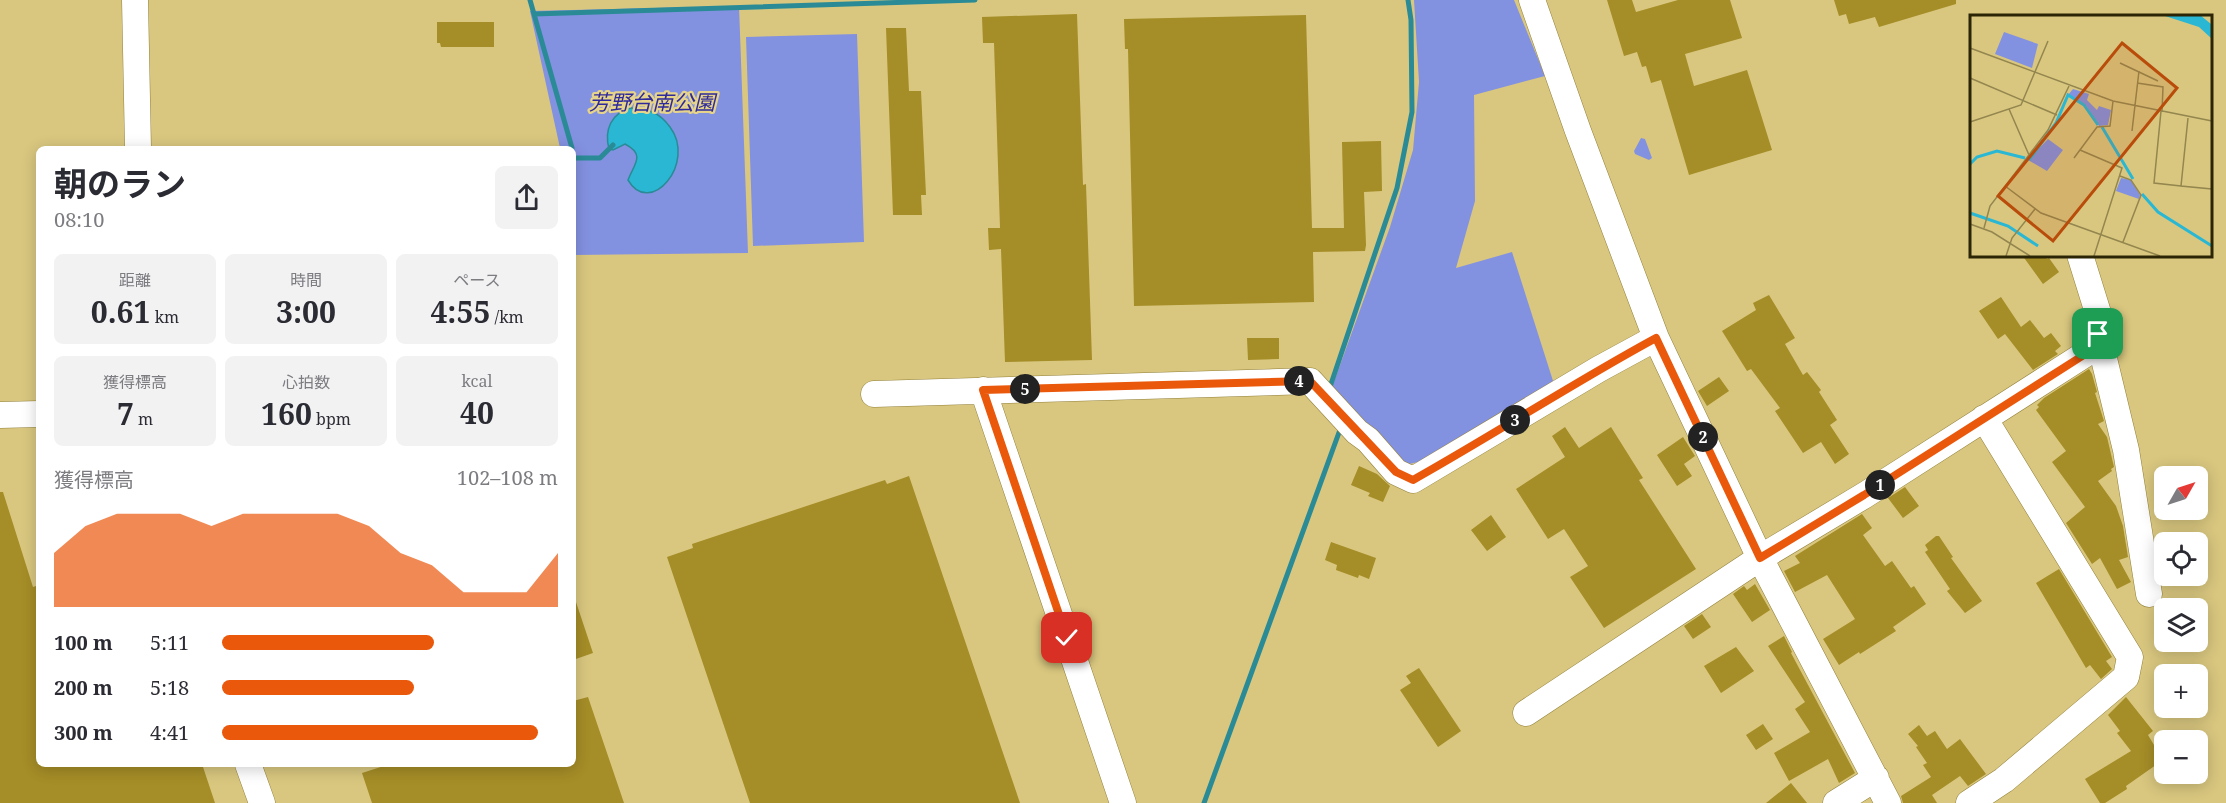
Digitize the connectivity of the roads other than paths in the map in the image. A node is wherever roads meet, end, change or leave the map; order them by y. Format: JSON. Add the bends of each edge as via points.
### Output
{"nodes":[{"id":1,"x":135,"y":0,"type":"edge"},
{"id":2,"x":1532,"y":0,"type":"edge"},
{"id":3,"x":138,"y":146,"type":"edge"},
{"id":4,"x":2080,"y":256,"type":"edge"},
{"id":5,"x":1656,"y":338,"type":"junction"},
{"id":6,"x":2101,"y":344,"type":"junction"},
{"id":7,"x":983,"y":390,"type":"junction"},
{"id":8,"x":874,"y":394,"type":"dead end"},
{"id":9,"x":36,"y":414,"type":"edge"},
{"id":10,"x":0,"y":415,"type":"edge"},
{"id":11,"x":1984,"y":418,"type":"junction"},
{"id":12,"x":1760,"y":558,"type":"junction"},
{"id":13,"x":2149,"y":594,"type":"dead end"},
{"id":14,"x":1526,"y":713,"type":"dead end"},
{"id":15,"x":249,"y":767,"type":"edge"},
{"id":16,"x":1876,"y":778,"type":"junction"},
{"id":17,"x":262,"y":803,"type":"edge"},
{"id":18,"x":1123,"y":803,"type":"edge"},
{"id":19,"x":1836,"y":803,"type":"edge"},
{"id":20,"x":1888,"y":803,"type":"edge"},
{"id":21,"x":1970,"y":803,"type":"edge"}],
"edges":[{"from":1,"to":3,"type":"street"},
{"from":2,"to":5,"type":"street"},
{"from":4,"to":6,"type":"street","via":[[2099,316]]},
{"from":5,"to":7,"type":"street","via":[[1413,480],[1396,472],[1310,381]]},
{"from":5,"to":12,"type":"street"},
{"from":6,"to":11,"type":"street"},
{"from":6,"to":13,"type":"street","via":[[2126,450]]},
{"from":7,"to":8,"type":"street"},
{"from":7,"to":18,"type":"street"},
{"from":9,"to":10,"type":"street"},
{"from":11,"to":12,"type":"street"},
{"from":11,"to":21,"type":"street","via":[[2130,657],[2127,677],[2004,780]]},
{"from":12,"to":14,"type":"street"},
{"from":12,"to":16,"type":"street"},
{"from":15,"to":17,"type":"street"},
{"from":16,"to":19,"type":"street"},
{"from":16,"to":20,"type":"street"}]}
